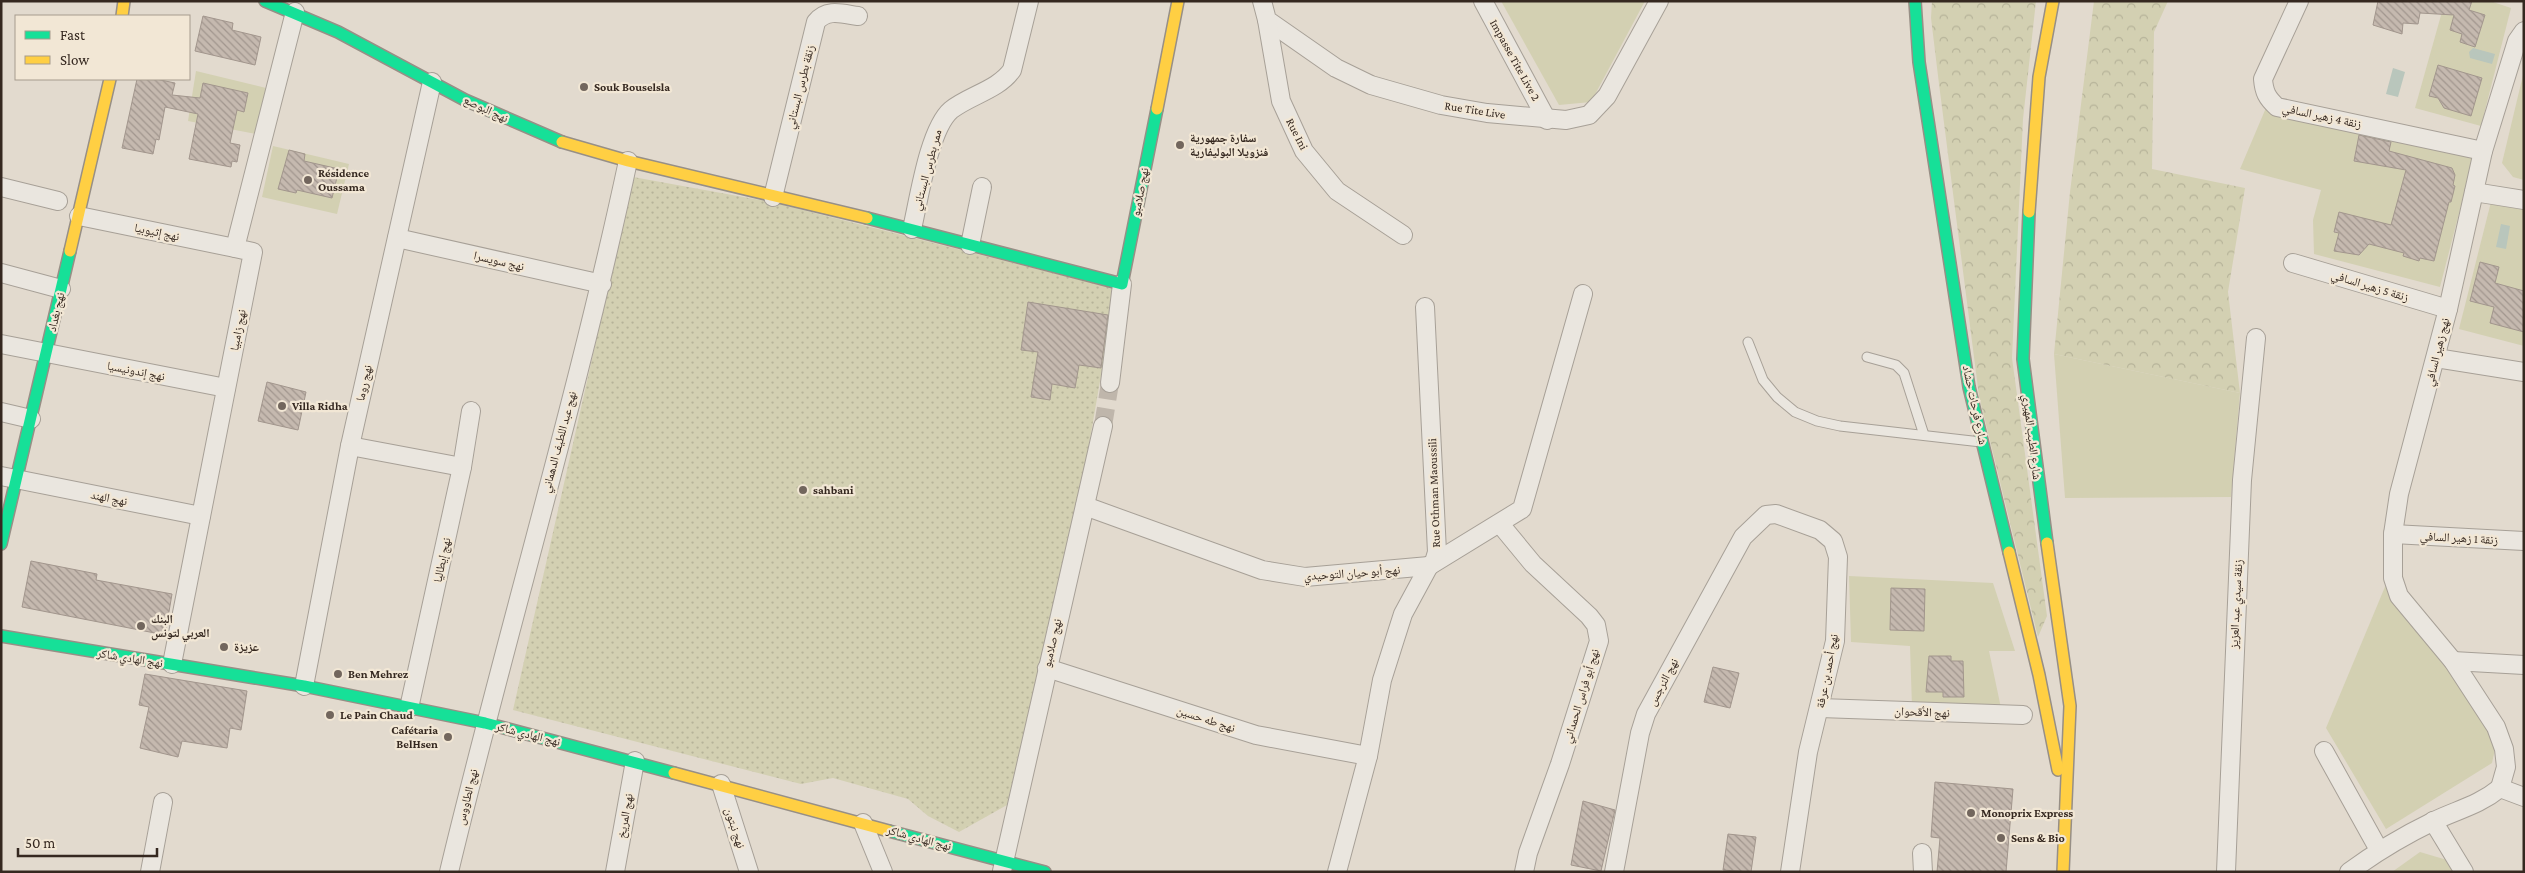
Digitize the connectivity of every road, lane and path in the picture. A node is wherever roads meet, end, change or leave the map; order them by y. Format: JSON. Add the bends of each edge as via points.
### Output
{"nodes":[{"id":1,"x":124,"y":1,"type":"edge"},
{"id":2,"x":265,"y":1,"type":"edge"},
{"id":3,"x":1029,"y":1,"type":"edge"},
{"id":4,"x":1178,"y":1,"type":"edge"},
{"id":5,"x":1262,"y":1,"type":"edge"},
{"id":6,"x":1483,"y":1,"type":"edge"},
{"id":7,"x":1659,"y":1,"type":"edge"},
{"id":8,"x":1915,"y":1,"type":"edge"},
{"id":9,"x":2053,"y":1,"type":"edge"},
{"id":10,"x":2300,"y":1,"type":"edge"},
{"id":11,"x":294,"y":12,"type":"junction"},
{"id":12,"x":122,"y":15,"type":"edge"},
{"id":13,"x":858,"y":16,"type":"dead end"},
{"id":14,"x":1268,"y":20,"type":"junction"},
{"id":15,"x":2524,"y":31,"type":"edge"},
{"id":16,"x":110,"y":80,"type":"edge"},
{"id":17,"x":432,"y":82,"type":"junction"},
{"id":18,"x":1547,"y":120,"type":"junction"},
{"id":19,"x":2483,"y":151,"type":"junction"},
{"id":20,"x":628,"y":161,"type":"junction"},
{"id":21,"x":1,"y":187,"type":"edge"},
{"id":22,"x":982,"y":187,"type":"dead end"},
{"id":23,"x":2474,"y":192,"type":"junction"},
{"id":24,"x":773,"y":197,"type":"junction"},
{"id":25,"x":2524,"y":200,"type":"edge"},
{"id":26,"x":58,"y":201,"type":"dead end"},
{"id":27,"x":79,"y":216,"type":"junction"},
{"id":28,"x":912,"y":229,"type":"junction"},
{"id":29,"x":1403,"y":235,"type":"dead end"},
{"id":30,"x":397,"y":238,"type":"junction"},
{"id":31,"x":970,"y":245,"type":"junction"},
{"id":32,"x":235,"y":248,"type":"junction"},
{"id":33,"x":2293,"y":263,"type":"dead end"},
{"id":34,"x":1,"y":274,"type":"edge"},
{"id":35,"x":602,"y":284,"type":"junction"},
{"id":36,"x":1122,"y":284,"type":"junction"},
{"id":37,"x":61,"y":289,"type":"junction"},
{"id":38,"x":1583,"y":294,"type":"dead end"},
{"id":39,"x":1425,"y":307,"type":"dead end"},
{"id":40,"x":2448,"y":309,"type":"junction"},
{"id":41,"x":2256,"y":338,"type":"dead end"},
{"id":42,"x":1748,"y":342,"type":"dead end"},
{"id":43,"x":1,"y":344,"type":"edge"},
{"id":44,"x":46,"y":354,"type":"junction"},
{"id":45,"x":1867,"y":357,"type":"dead end"},
{"id":46,"x":2436,"y":358,"type":"junction"},
{"id":47,"x":2524,"y":372,"type":"edge"},
{"id":48,"x":1110,"y":383,"type":"tunnel mouth"},
{"id":49,"x":226,"y":388,"type":"junction"},
{"id":50,"x":471,"y":411,"type":"dead end"},
{"id":51,"x":1,"y":412,"type":"edge"},
{"id":52,"x":31,"y":419,"type":"junction"},
{"id":53,"x":1103,"y":426,"type":"tunnel mouth"},
{"id":54,"x":1924,"y":435,"type":"junction"},
{"id":55,"x":1983,"y":442,"type":"junction"},
{"id":56,"x":350,"y":446,"type":"junction"},
{"id":57,"x":462,"y":467,"type":"junction"},
{"id":58,"x":9,"y":478,"type":"edge"},
{"id":59,"x":1085,"y":506,"type":"junction"},
{"id":60,"x":1766,"y":515,"type":"joint"},
{"id":61,"x":201,"y":516,"type":"junction"},
{"id":62,"x":1500,"y":524,"type":"junction"},
{"id":63,"x":2393,"y":534,"type":"junction"},
{"id":64,"x":2524,"y":541,"type":"edge"},
{"id":65,"x":1,"y":543,"type":"edge"},
{"id":66,"x":1429,"y":566,"type":"junction"},
{"id":67,"x":2059,"y":617,"type":"junction"},
{"id":68,"x":1,"y":636,"type":"edge"},
{"id":69,"x":2453,"y":661,"type":"junction"},
{"id":70,"x":172,"y":664,"type":"junction"},
{"id":71,"x":2524,"y":665,"type":"edge"},
{"id":72,"x":1047,"y":668,"type":"junction"},
{"id":73,"x":2039,"y":675,"type":"junction"},
{"id":74,"x":304,"y":686,"type":"junction"},
{"id":75,"x":409,"y":708,"type":"junction"},
{"id":76,"x":1820,"y":708,"type":"junction"},
{"id":77,"x":2023,"y":715,"type":"dead end"},
{"id":78,"x":485,"y":722,"type":"junction"},
{"id":79,"x":2324,"y":751,"type":"dead end"},
{"id":80,"x":1368,"y":756,"type":"junction"},
{"id":81,"x":635,"y":761,"type":"junction"},
{"id":82,"x":721,"y":784,"type":"junction"},
{"id":83,"x":2500,"y":788,"type":"junction"},
{"id":84,"x":2524,"y":797,"type":"edge"},
{"id":85,"x":162,"y":802,"type":"dead end"},
{"id":86,"x":2066,"y":804,"type":"junction"},
{"id":87,"x":2432,"y":821,"type":"junction"},
{"id":88,"x":862,"y":823,"type":"junction"},
{"id":89,"x":2380,"y":850,"type":"junction"},
{"id":90,"x":1922,"y":853,"type":"dead end"},
{"id":91,"x":1002,"y":866,"type":"edge"},
{"id":92,"x":150,"y":872,"type":"edge"},
{"id":93,"x":449,"y":872,"type":"edge"},
{"id":94,"x":615,"y":872,"type":"edge"},
{"id":95,"x":750,"y":872,"type":"edge"},
{"id":96,"x":883,"y":872,"type":"edge"},
{"id":97,"x":1045,"y":872,"type":"edge"},
{"id":98,"x":1338,"y":872,"type":"edge"},
{"id":99,"x":1524,"y":872,"type":"edge"},
{"id":100,"x":1614,"y":872,"type":"edge"},
{"id":101,"x":1790,"y":872,"type":"edge"},
{"id":102,"x":1923,"y":872,"type":"edge"},
{"id":103,"x":2063,"y":872,"type":"edge"},
{"id":104,"x":2226,"y":872,"type":"edge"},
{"id":105,"x":2349,"y":872,"type":"edge"},
{"id":106,"x":2464,"y":872,"type":"edge"}],
"edges":[{"from":1,"to":12,"type":"street"},
{"from":2,"to":11,"type":"street","name":"نهج البوصع"},
{"from":3,"to":28,"type":"street","name":"ممر بطرس البستاني","via":[[1015,63],[1008,75],[953,109],[936,131]]},
{"from":4,"to":36,"type":"street","name":"نهج صلامبو"},
{"from":5,"to":14,"type":"street"},
{"from":6,"to":18,"type":"street","name":"Impasse Tite Live 2"},
{"from":7,"to":18,"type":"street","name":"Rue Tite Live","via":[[1607,96],[1589,115]]},
{"from":8,"to":55,"type":"street","name":"شارع فرحات حشاد","via":[[1919,62],[1933,160],[1969,387]]},
{"from":9,"to":67,"type":"street","name":"شارع الطيب المهيري","via":[[2038,86],[2023,359]]},
{"from":10,"to":19,"type":"street","name":"زنقة 4 زهير السافي","via":[[2263,79],[2269,100],[2277,107]]},
{"from":11,"to":17,"type":"street","name":"نهج البوصع"},
{"from":11,"to":32,"type":"street"},
{"from":13,"to":24,"type":"street","name":"زنقة بطرس البستاني","via":[[831,12],[816,22]]},
{"from":14,"to":18,"type":"street","name":"Rue Tite Live","via":[[1336,68],[1372,85],[1441,105]]},
{"from":14,"to":29,"type":"street","name":"Rue Ini","via":[[1281,101],[1304,150],[1337,191]]},
{"from":15,"to":19,"type":"street","name":"نهج زهير السافي","via":[[2517,41]]},
{"from":16,"to":27,"type":"street","name":"نهج بغداد"},
{"from":17,"to":20,"type":"street","name":"نهج البوصع","via":[[465,100],[562,142]]},
{"from":17,"to":30,"type":"street","name":"نهج روما"},
{"from":19,"to":23,"type":"street","name":"نهج زهير السافي"},
{"from":20,"to":24,"type":"street","name":"نهج البوصع"},
{"from":20,"to":35,"type":"street","name":"نهج عبد اللطيف الدهماني"},
{"from":21,"to":26,"type":"street"},
{"from":22,"to":31,"type":"street"},
{"from":23,"to":25,"type":"street"},
{"from":23,"to":40,"type":"street","name":"نهج زهير السافي"},
{"from":24,"to":28,"type":"street","name":"نهج البوصع"},
{"from":27,"to":32,"type":"street","name":"نهج إثيوبيا"},
{"from":27,"to":37,"type":"street","name":"نهج بغداد"},
{"from":28,"to":31,"type":"street","name":"نهج البوصع"},
{"from":30,"to":35,"type":"street","name":"نهج سويسرا"},
{"from":30,"to":56,"type":"street","name":"نهج روما"},
{"from":31,"to":36,"type":"street","name":"نهج البوصع"},
{"from":32,"to":49,"type":"street","name":"نهج زامبيا","via":[[253,252]]},
{"from":33,"to":40,"type":"street","name":"زنقة 5 زهير السافي"},
{"from":34,"to":37,"type":"street"},
{"from":35,"to":78,"type":"street","name":"نهج عبد اللطيف الدهماني"},
{"from":36,"to":48,"type":"street","name":"نهج صلامبو"},
{"from":37,"to":44,"type":"street","name":"نهج بغداد"},
{"from":38,"to":62,"type":"street","name":"نهج أبو حيان التوحيدي","via":[[1524,504]]},
{"from":39,"to":66,"type":"street","name":"Rue Othman Maoussili","via":[[1437,543],[1434,562]]},
{"from":40,"to":46,"type":"street","name":"نهج زهير السافي"},
{"from":41,"to":104,"type":"street","name":"زنقة سيدي عبد العزيز","via":[[2242,480]]},
{"from":42,"to":54,"type":"lane","via":[[1763,380],[1777,398],[1795,412],[1840,426]]},
{"from":43,"to":44,"type":"street","name":"نهج إندونيسيا"},
{"from":44,"to":49,"type":"street","name":"نهج إندونيسيا"},
{"from":44,"to":52,"type":"street","name":"نهج بغداد"},
{"from":45,"to":54,"type":"lane","via":[[1896,366],[1904,372]]},
{"from":46,"to":47,"type":"street"},
{"from":46,"to":63,"type":"street","name":"نهج زهير السافي","via":[[2399,494]]},
{"from":49,"to":61,"type":"street","name":"نهج زامبيا"},
{"from":50,"to":57,"type":"street","name":"نهج إيطاليا"},
{"from":51,"to":52,"type":"street"},
{"from":52,"to":58,"type":"street","name":"نهج بغداد"},
{"from":53,"to":59,"type":"street","name":"نهج صلامبو"},
{"from":54,"to":55,"type":"lane"},
{"from":55,"to":73,"type":"street","name":"شارع فرحات حشاد"},
{"from":56,"to":57,"type":"street"},
{"from":56,"to":74,"type":"street","name":"نهج روما"},
{"from":57,"to":75,"type":"street","name":"نهج إيطاليا"},
{"from":58,"to":61,"type":"street","name":"نهج الهند"},
{"from":58,"to":65,"type":"street","name":"نهج بغداد"},
{"from":59,"to":66,"type":"street","name":"نهج أبو حيان التوحيدي","via":[[1262,570],[1289,576],[1328,576]]},
{"from":59,"to":72,"type":"street","name":"نهج صلامبو"},
{"from":60,"to":76,"type":"street","name":"نهج أحمد بن عرفة","via":[[1776,514],[1820,530],[1832,542],[1838,557],[1835,641]]},
{"from":60,"to":100,"type":"street","name":"نهج النرجس","via":[[1743,537],[1646,714]]},
{"from":61,"to":70,"type":"street","name":"نهج زامبيا"},
{"from":62,"to":66,"type":"street","name":"نهج أبو حيان التوحيدي"},
{"from":62,"to":99,"type":"street","name":"نهج أبو فراس الحمداني","via":[[1533,564],[1589,616],[1598,631],[1598,641]]},
{"from":63,"to":64,"type":"street","name":"زنقة 1 زهير السافي"},
{"from":63,"to":69,"type":"street","name":"نهج زهير السافي","via":[[2393,578],[2399,596]]},
{"from":66,"to":80,"type":"street","name":"Rue Othman Maoussili","via":[[1403,614],[1382,680]]},
{"from":67,"to":73,"type":"street"},
{"from":67,"to":86,"type":"street","name":"شارع الطيب المهيري","via":[[2070,706]]},
{"from":68,"to":70,"type":"street","name":"نهج الهادي شاكر"},
{"from":69,"to":71,"type":"street"},
{"from":69,"to":83,"type":"street","name":"نهج زهير السافي","via":[[2496,727],[2506,767]]},
{"from":70,"to":74,"type":"street","name":"نهج الهادي شاكر"},
{"from":72,"to":80,"type":"street","name":"نهج طه حسين","via":[[1256,735]]},
{"from":72,"to":91,"type":"street","name":"نهج صلامبو"},
{"from":73,"to":86,"type":"street","name":"شارع فرحات حشاد"},
{"from":74,"to":75,"type":"street","name":"نهج الهادي شاكر"},
{"from":75,"to":78,"type":"street","name":"نهج الهادي شاكر"},
{"from":76,"to":77,"type":"street","name":"نهج الأقحوان"},
{"from":76,"to":101,"type":"street","name":"نهج أحمد بن عرفة","via":[[1808,752]]},
{"from":78,"to":81,"type":"street","name":"نهج الهادي شاكر"},
{"from":78,"to":93,"type":"street","name":"نهج الطاووس"},
{"from":79,"to":89,"type":"street"},
{"from":80,"to":98,"type":"street","name":"Rue Othman Maoussili"},
{"from":81,"to":82,"type":"street","name":"نهج الهادي شاكر"},
{"from":81,"to":94,"type":"street","name":"نهج المريخ"},
{"from":82,"to":88,"type":"street","name":"نهج الهادي شاكر"},
{"from":82,"to":95,"type":"street","name":"نهج نبتون"},
{"from":83,"to":84,"type":"street"},
{"from":83,"to":87,"type":"street","via":[[2484,801]]},
{"from":85,"to":92,"type":"street"},
{"from":86,"to":103,"type":"street","name":"شارع الطيب المهيري"},
{"from":87,"to":89,"type":"street"},
{"from":87,"to":106,"type":"street"},
{"from":88,"to":91,"type":"street","name":"نهج الهادي شاكر"},
{"from":88,"to":96,"type":"street"},
{"from":89,"to":105,"type":"street"},
{"from":90,"to":102,"type":"street"},
{"from":91,"to":97,"type":"street","name":"نهج الهادي شاكر"}]}
